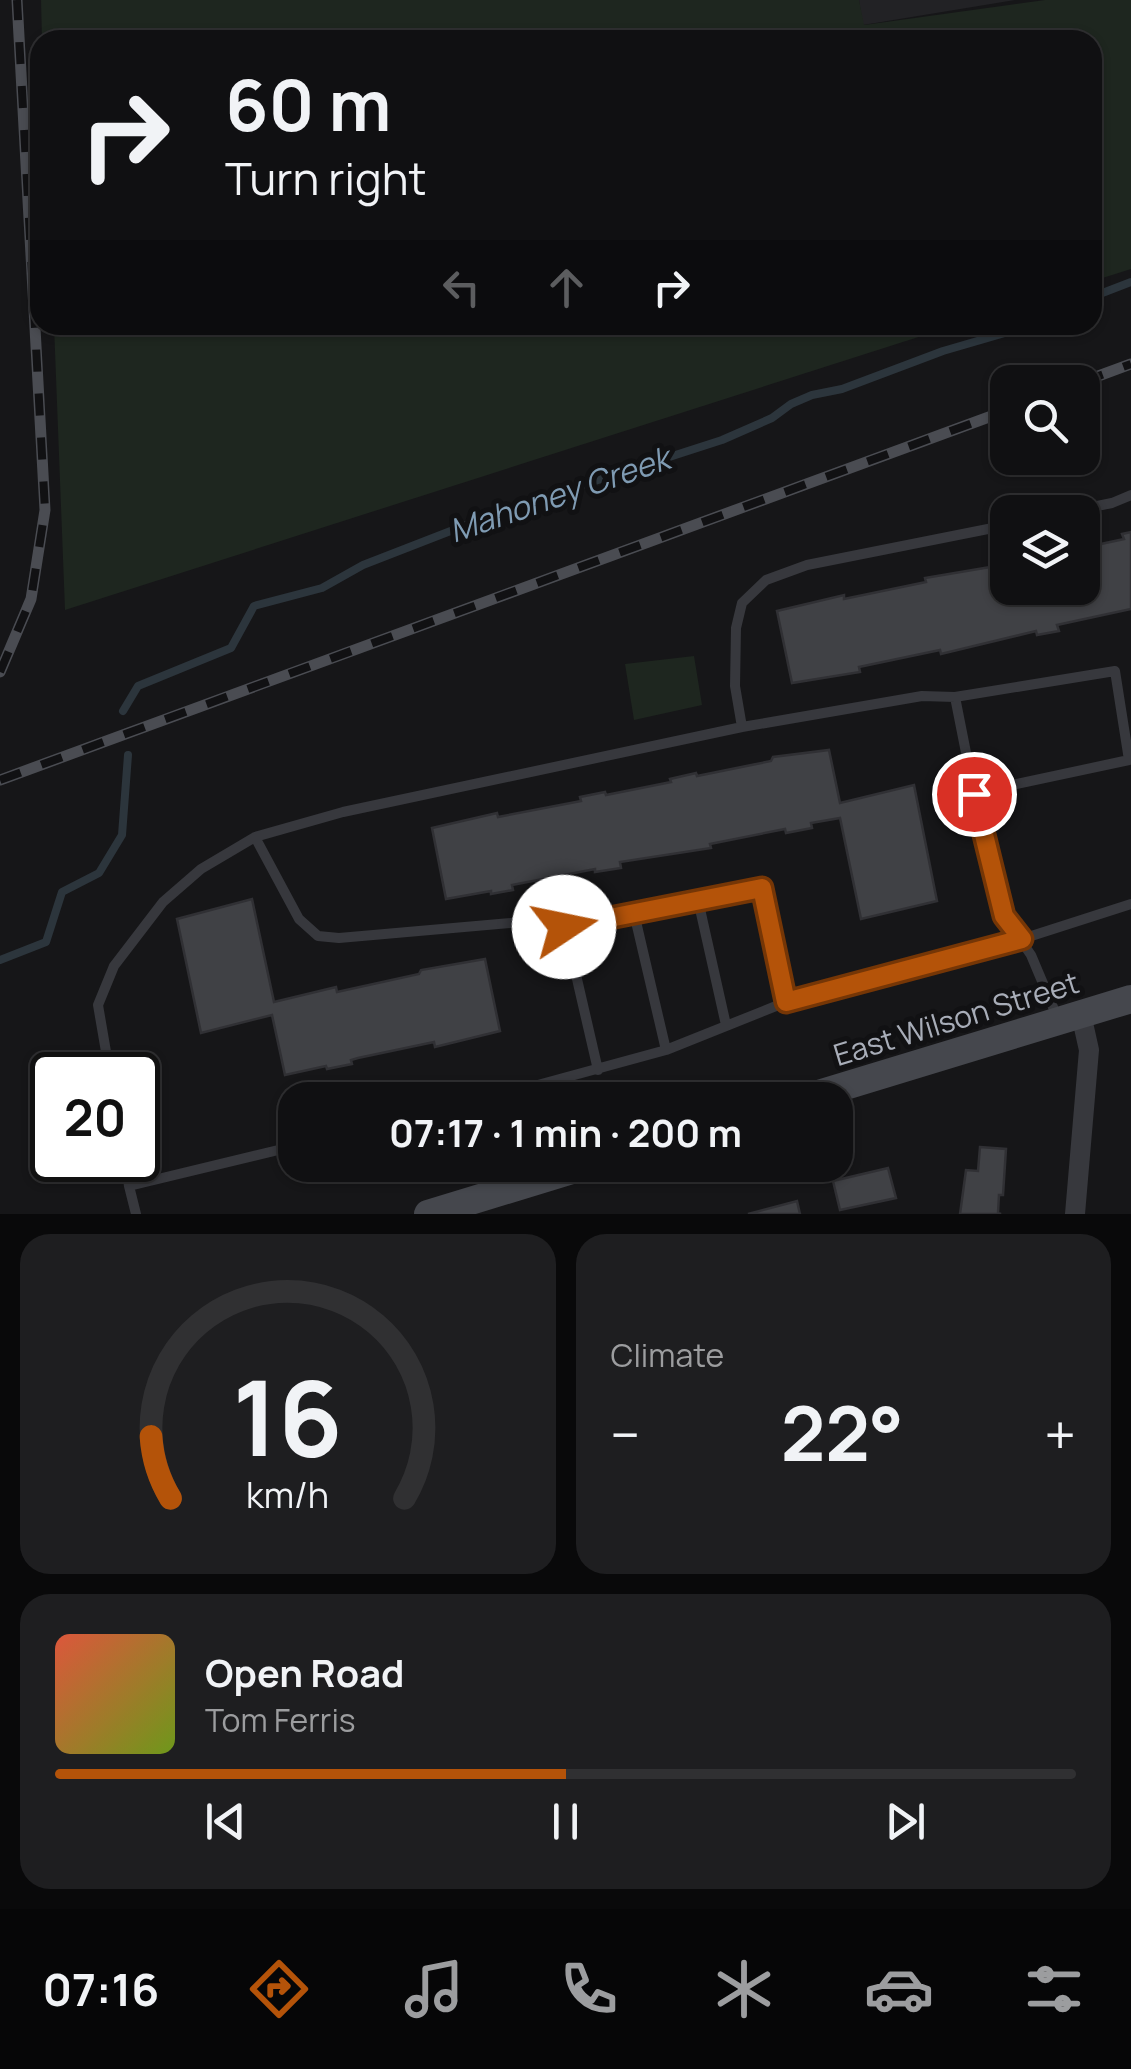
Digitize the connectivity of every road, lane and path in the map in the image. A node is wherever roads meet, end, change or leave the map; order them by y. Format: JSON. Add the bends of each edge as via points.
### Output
{"nodes":[{"id":1,"x":1131,"y":495,"type":"edge"},
{"id":2,"x":1100,"y":506,"type":"edge"},
{"id":3,"x":990,"y":529,"type":"edge"},
{"id":4,"x":955,"y":697,"type":"junction"},
{"id":5,"x":742,"y":727,"type":"junction"},
{"id":6,"x":974,"y":794,"type":"junction"},
{"id":7,"x":255,"y":837,"type":"junction"},
{"id":8,"x":698,"y":900,"type":"junction"},
{"id":9,"x":1131,"y":904,"type":"edge"},
{"id":10,"x":634,"y":914,"type":"junction"},
{"id":11,"x":564,"y":927,"type":"junction"},
{"id":12,"x":1022,"y":939,"type":"junction"},
{"id":13,"x":1131,"y":999,"type":"edge"},
{"id":14,"x":786,"y":1002,"type":"junction"},
{"id":15,"x":1070,"y":1017,"type":"junction"},
{"id":16,"x":726,"y":1026,"type":"junction"},
{"id":17,"x":666,"y":1050,"type":"junction"},
{"id":18,"x":106,"y":1052,"type":"edge"},
{"id":19,"x":598,"y":1070,"type":"junction"},
{"id":20,"x":552,"y":1082,"type":"edge"},
{"id":21,"x":853,"y":1083,"type":"edge"},
{"id":22,"x":278,"y":1150,"type":"edge"},
{"id":23,"x":129,"y":1182,"type":"edge"},
{"id":24,"x":532,"y":1182,"type":"edge"},
{"id":25,"x":130,"y":1186,"type":"junction"},
{"id":26,"x":136,"y":1214,"type":"edge"},
{"id":27,"x":428,"y":1214,"type":"edge"},
{"id":28,"x":1076,"y":1214,"type":"edge"}],
"edges":[{"from":1,"to":2,"type":"lane"},
{"from":3,"to":5,"type":"lane","via":[[766,580],[742,603],[736,628]]},
{"from":4,"to":5,"type":"lane","via":[[922,696]]},
{"from":4,"to":6,"type":"lane"},
{"from":4,"to":6,"type":"lane","via":[[1115,671],[1129,760]]},
{"from":5,"to":7,"type":"lane"},
{"from":6,"to":12,"type":"lane","via":[[1004,916]]},
{"from":7,"to":11,"type":"lane","via":[[299,920],[318,936],[545,920]]},
{"from":7,"to":18,"type":"lane","via":[[201,869],[163,902],[114,966],[98,1005]]},
{"from":8,"to":10,"type":"lane"},
{"from":8,"to":14,"type":"lane","via":[[762,888]]},
{"from":8,"to":16,"type":"lane"},
{"from":9,"to":12,"type":"lane"},
{"from":10,"to":11,"type":"lane"},
{"from":10,"to":17,"type":"lane"},
{"from":11,"to":19,"type":"lane"},
{"from":12,"to":14,"type":"lane"},
{"from":12,"to":15,"type":"lane"},
{"from":13,"to":15,"type":"street","name":"East Wilson Street"},
{"from":14,"to":16,"type":"lane"},
{"from":15,"to":21,"type":"street","name":"East Wilson Street"},
{"from":15,"to":28,"type":"street","via":[[1089,1050]]},
{"from":16,"to":17,"type":"lane"},
{"from":17,"to":19,"type":"lane"},
{"from":19,"to":20,"type":"lane"},
{"from":22,"to":25,"type":"lane"},
{"from":23,"to":25,"type":"lane"},
{"from":24,"to":27,"type":"street"},
{"from":25,"to":26,"type":"lane"}]}
